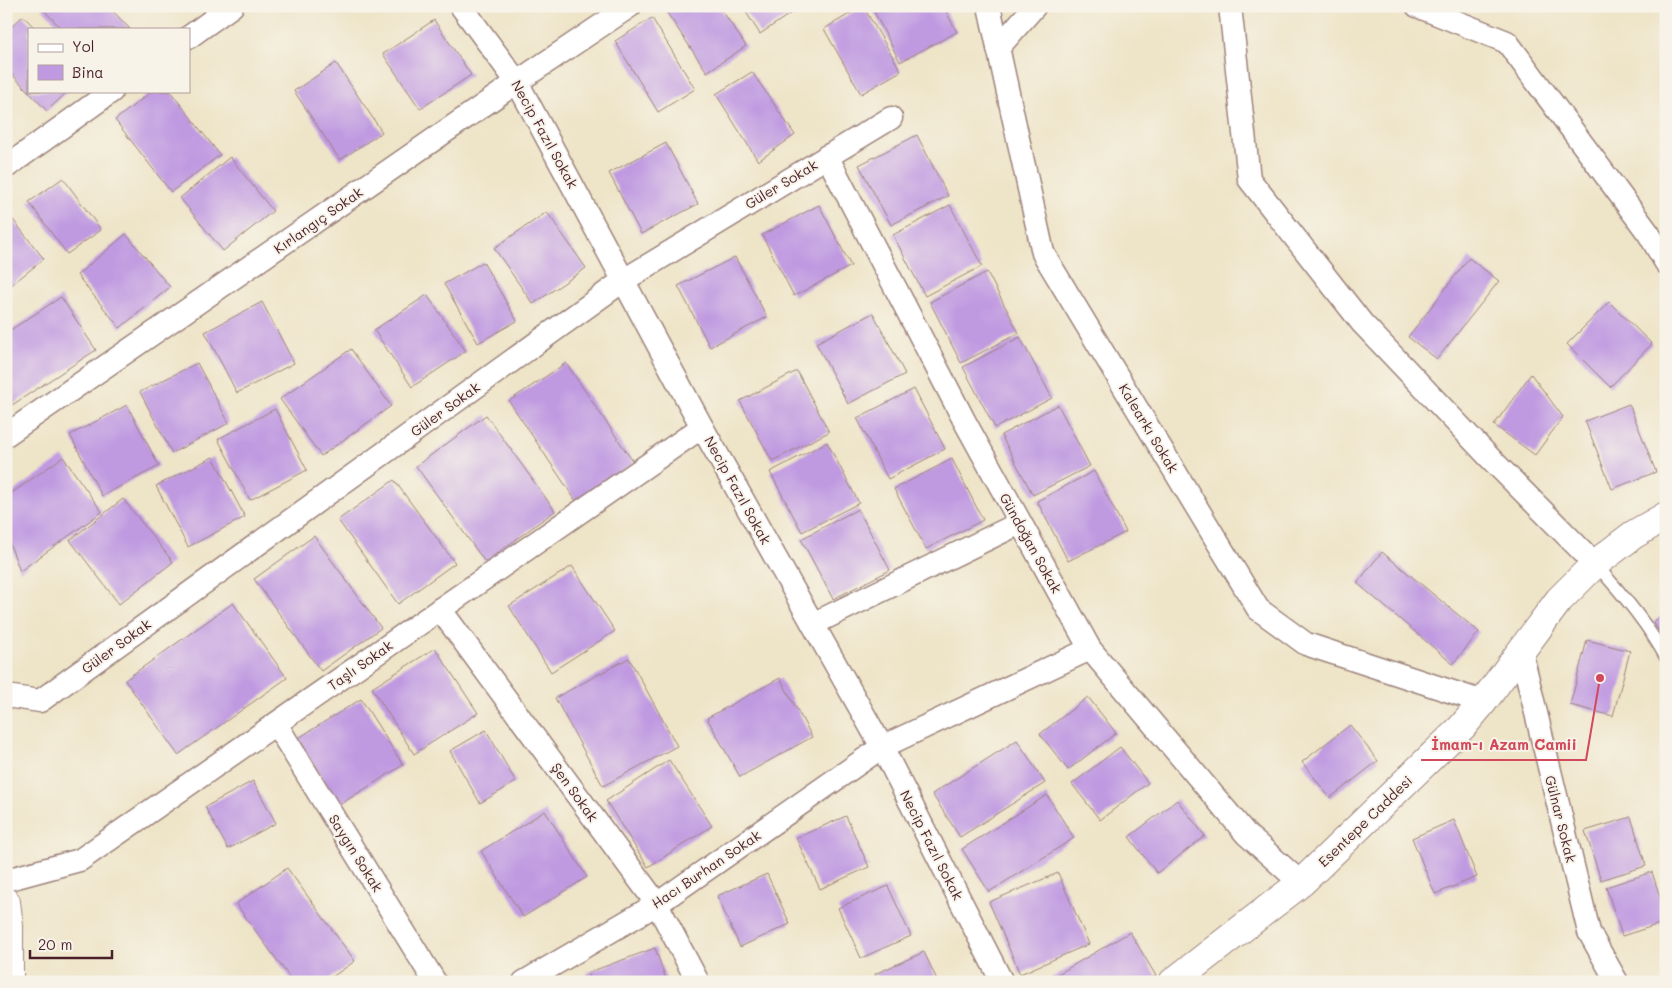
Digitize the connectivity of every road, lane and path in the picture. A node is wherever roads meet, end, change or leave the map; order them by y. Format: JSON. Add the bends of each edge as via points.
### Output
{"nodes":[{"id":1,"x":232,"y":6,"type":"edge"},
{"id":2,"x":461,"y":6,"type":"edge"},
{"id":3,"x":630,"y":6,"type":"edge"},
{"id":4,"x":989,"y":6,"type":"edge"},
{"id":5,"x":1035,"y":6,"type":"edge"},
{"id":6,"x":1230,"y":6,"type":"edge"},
{"id":7,"x":1417,"y":6,"type":"edge"},
{"id":8,"x":190,"y":36,"type":"edge"},
{"id":9,"x":998,"y":48,"type":"junction"},
{"id":10,"x":517,"y":82,"type":"junction"},
{"id":11,"x":111,"y":92,"type":"edge"},
{"id":12,"x":891,"y":118,"type":"dead end"},
{"id":13,"x":827,"y":156,"type":"junction"},
{"id":14,"x":6,"y":167,"type":"edge"},
{"id":15,"x":1663,"y":251,"type":"edge"},
{"id":16,"x":624,"y":280,"type":"junction"},
{"id":17,"x":702,"y":427,"type":"junction"},
{"id":18,"x":6,"y":436,"type":"edge"},
{"id":19,"x":1666,"y":516,"type":"edge"},
{"id":20,"x":1020,"y":523,"type":"junction"},
{"id":21,"x":1595,"y":564,"type":"junction"},
{"id":22,"x":440,"y":610,"type":"junction"},
{"id":23,"x":813,"y":624,"type":"junction"},
{"id":24,"x":1090,"y":649,"type":"junction"},
{"id":25,"x":1521,"y":651,"type":"junction"},
{"id":26,"x":1666,"y":658,"type":"edge"},
{"id":27,"x":6,"y":696,"type":"edge"},
{"id":28,"x":1482,"y":702,"type":"junction"},
{"id":29,"x":276,"y":724,"type":"junction"},
{"id":30,"x":882,"y":748,"type":"junction"},
{"id":31,"x":6,"y":880,"type":"edge"},
{"id":32,"x":1301,"y":883,"type":"junction"},
{"id":33,"x":6,"y":902,"type":"edge"},
{"id":34,"x":657,"y":904,"type":"junction"},
{"id":35,"x":9,"y":982,"type":"edge"},
{"id":36,"x":435,"y":982,"type":"edge"},
{"id":37,"x":524,"y":982,"type":"edge"},
{"id":38,"x":698,"y":982,"type":"edge"},
{"id":39,"x":1002,"y":982,"type":"edge"},
{"id":40,"x":1173,"y":982,"type":"edge"},
{"id":41,"x":1617,"y":982,"type":"edge"}],
"edges":[{"from":1,"to":8,"type":"street"},
{"from":2,"to":10,"type":"street","name":"Necip Fazıl Sokak"},
{"from":3,"to":10,"type":"street","name":"Kırlangıç Sokak"},
{"from":4,"to":9,"type":"street","name":"Kalearkı Sokak"},
{"from":5,"to":9,"type":"street"},
{"from":6,"to":21,"type":"street","via":[[1249,179],[1362,323]]},
{"from":7,"to":15,"type":"street","via":[[1507,42]]},
{"from":9,"to":28,"type":"street","name":"Kalearkı Sokak","via":[[1043,253],[1258,609],[1306,644]]},
{"from":10,"to":16,"type":"street","name":"Necip Fazıl Sokak"},
{"from":10,"to":18,"type":"street","name":"Kırlangıç Sokak"},
{"from":11,"to":14,"type":"street"},
{"from":12,"to":13,"type":"street","name":"Güler Sokak"},
{"from":13,"to":16,"type":"street","name":"Güler Sokak"},
{"from":13,"to":20,"type":"street","name":"Gündoğan Sokak"},
{"from":16,"to":17,"type":"street","name":"Necip Fazıl Sokak"},
{"from":16,"to":27,"type":"street","name":"Güler Sokak","via":[[40,701]]},
{"from":17,"to":22,"type":"street","name":"Taşlı Sokak"},
{"from":17,"to":23,"type":"street","name":"Necip Fazıl Sokak"},
{"from":19,"to":21,"type":"main road","name":"Esentepe Caddesi","via":[[1633,535]]},
{"from":20,"to":23,"type":"street"},
{"from":20,"to":24,"type":"street","name":"Gündoğan Sokak"},
{"from":21,"to":25,"type":"main road","name":"Esentepe Caddesi","via":[[1559,600]]},
{"from":21,"to":26,"type":"lane","via":[[1632,606]]},
{"from":22,"to":29,"type":"street","name":"Taşlı Sokak"},
{"from":22,"to":34,"type":"street","name":"Şen Sokak"},
{"from":23,"to":30,"type":"street","name":"Necip Fazıl Sokak"},
{"from":24,"to":30,"type":"street","name":"Hacı Burhan Sokak"},
{"from":24,"to":32,"type":"street","name":"Gündoğan Sokak","via":[[1246,834]]},
{"from":25,"to":28,"type":"main road","name":"Esentepe Caddesi"},
{"from":25,"to":41,"type":"street","name":"Gülnar Sokak","via":[[1588,932]]},
{"from":28,"to":32,"type":"main road","name":"Esentepe Caddesi","via":[[1462,727]]},
{"from":29,"to":31,"type":"street","name":"Taşlı Sokak","via":[[80,860]]},
{"from":29,"to":36,"type":"street","name":"Saygın Sokak"},
{"from":30,"to":34,"type":"street","name":"Hacı Burhan Sokak"},
{"from":30,"to":39,"type":"street","name":"Necip Fazıl Sokak"},
{"from":32,"to":40,"type":"main road","name":"Esentepe Caddesi"},
{"from":33,"to":35,"type":"main road"},
{"from":34,"to":37,"type":"street","name":"Hacı Burhan Sokak"},
{"from":34,"to":38,"type":"street","name":"Şen Sokak"}]}
